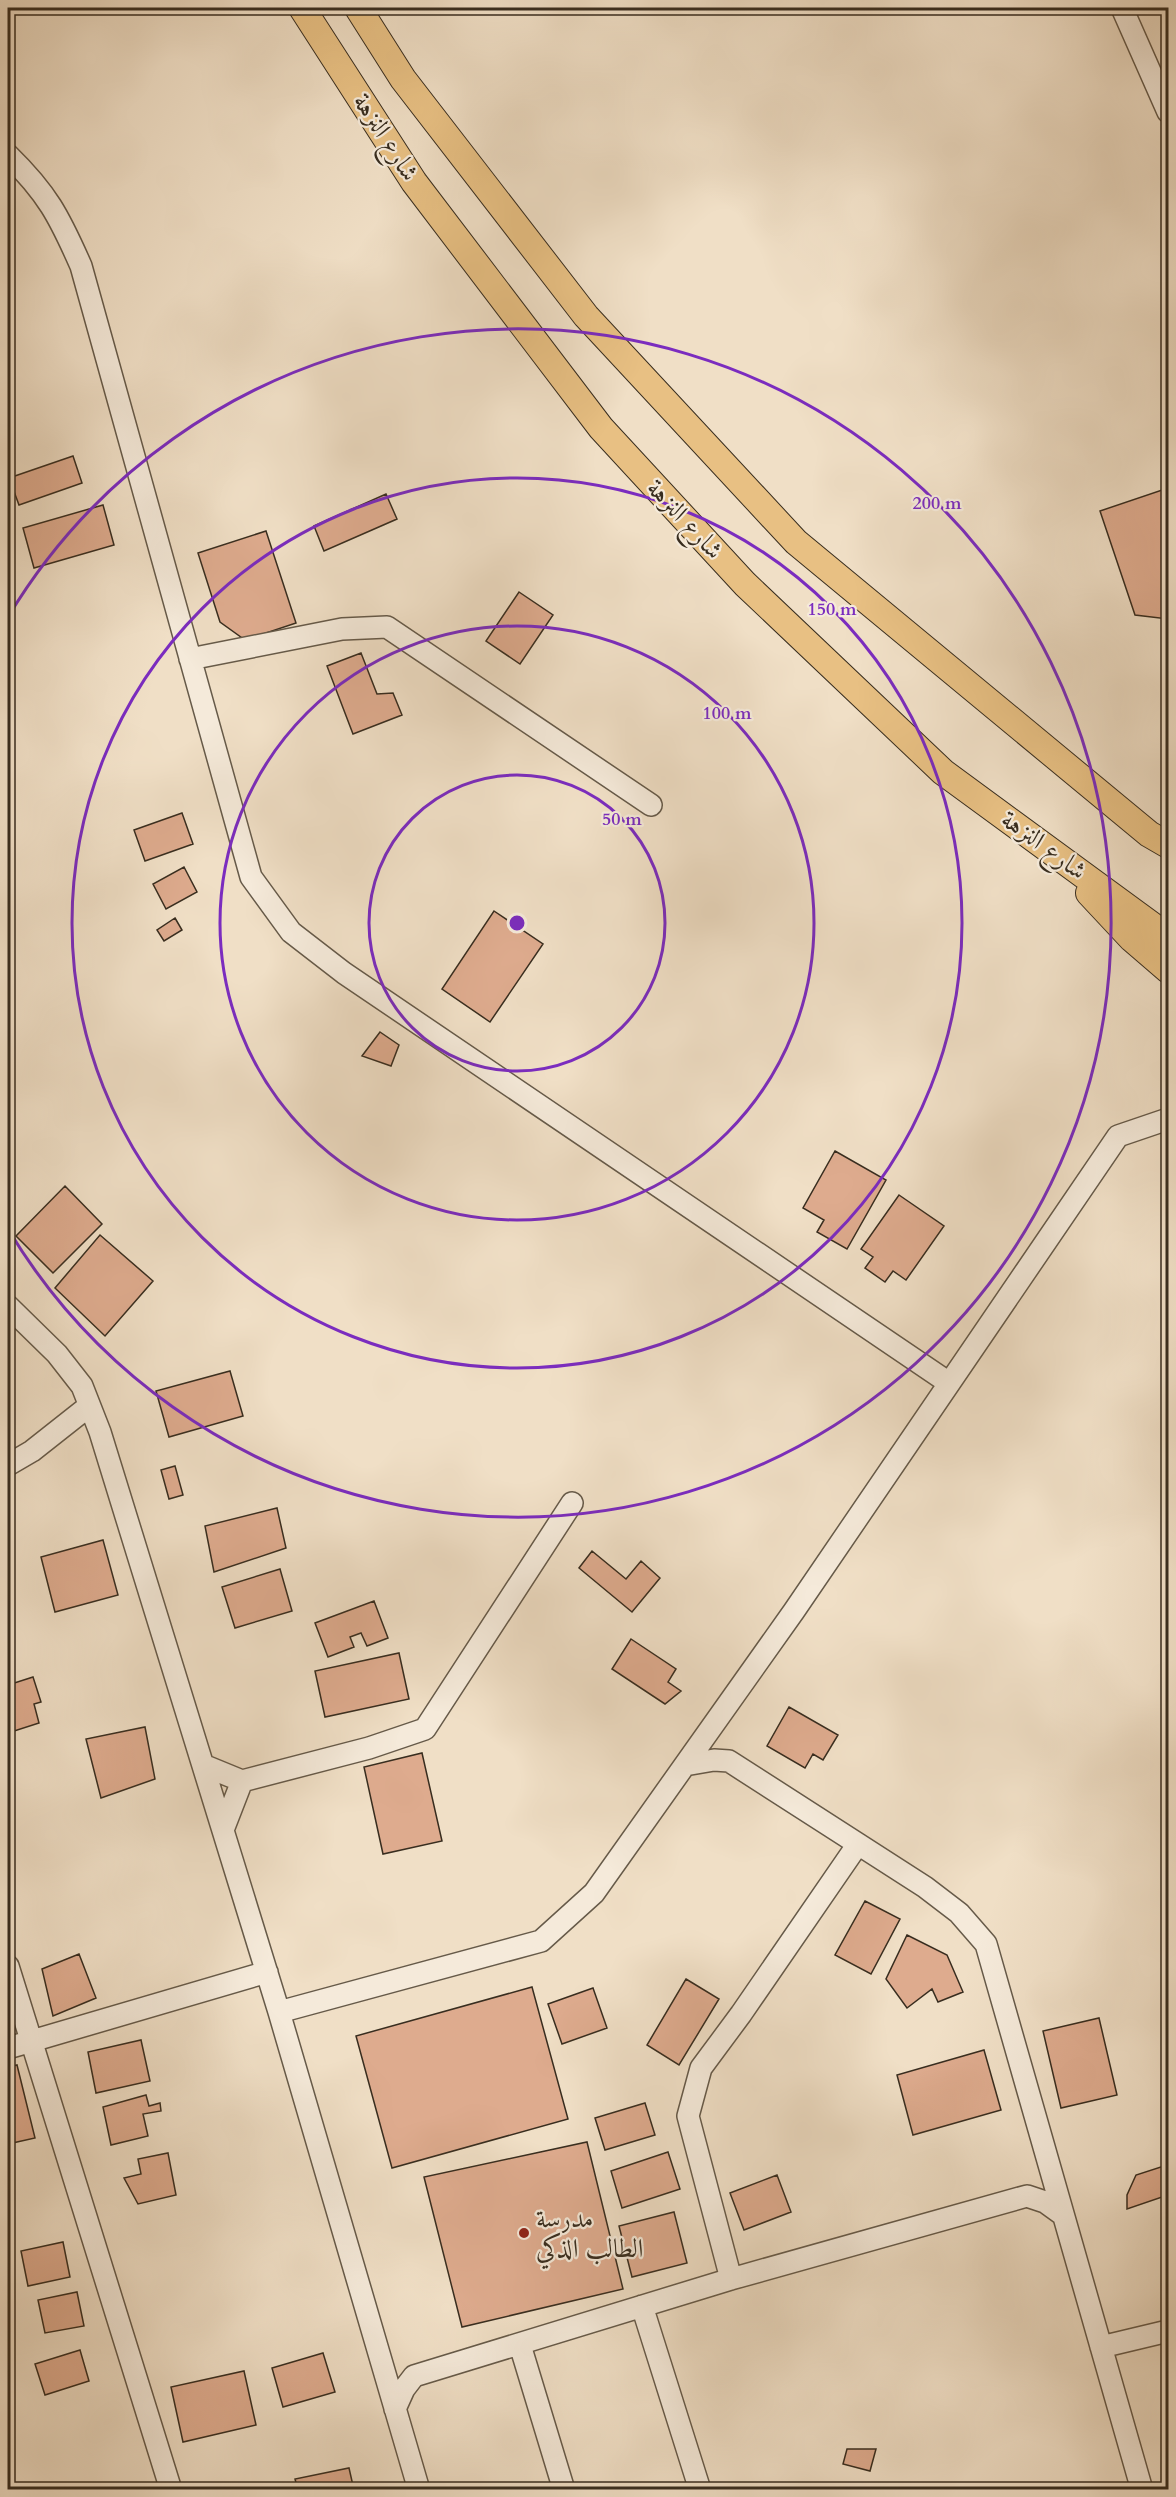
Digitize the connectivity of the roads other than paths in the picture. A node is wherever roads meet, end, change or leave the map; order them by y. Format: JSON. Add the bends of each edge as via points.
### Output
{"nodes":[{"id":1,"x":302,"y":8,"type":"edge"},
{"id":2,"x":358,"y":8,"type":"edge"},
{"id":3,"x":1122,"y":8,"type":"edge"},
{"id":4,"x":1168,"y":112,"type":"edge"},
{"id":5,"x":8,"y":155,"type":"edge"},
{"id":6,"x":190,"y":659,"type":"junction"},
{"id":7,"x":651,"y":805,"type":"dead end"},
{"id":8,"x":1162,"y":839,"type":"edge"},
{"id":9,"x":1045,"y":847,"type":"junction"},
{"id":10,"x":1168,"y":937,"type":"edge"},
{"id":11,"x":1168,"y":970,"type":"edge"},
{"id":12,"x":1168,"y":1119,"type":"edge"},
{"id":13,"x":8,"y":1306,"type":"edge"},
{"id":14,"x":950,"y":1383,"type":"junction"},
{"id":15,"x":89,"y":1406,"type":"junction"},
{"id":16,"x":8,"y":1465,"type":"edge"},
{"id":17,"x":572,"y":1503,"type":"dead end"},
{"id":18,"x":717,"y":1720,"type":"junction"},
{"id":19,"x":729,"y":1761,"type":"junction"},
{"id":20,"x":203,"y":1765,"type":"junction"},
{"id":21,"x":686,"y":1765,"type":"junction"},
{"id":22,"x":242,"y":1781,"type":"junction"},
{"id":23,"x":223,"y":1830,"type":"junction"},
{"id":24,"x":858,"y":1844,"type":"junction"},
{"id":25,"x":8,"y":1966,"type":"edge"},
{"id":26,"x":267,"y":1972,"type":"junction"},
{"id":27,"x":279,"y":2012,"type":"junction"},
{"id":28,"x":31,"y":2042,"type":"junction"},
{"id":29,"x":8,"y":2048,"type":"edge"},
{"id":30,"x":1046,"y":2157,"type":"junction"},
{"id":31,"x":1027,"y":2196,"type":"junction"},
{"id":32,"x":1063,"y":2215,"type":"junction"},
{"id":33,"x":731,"y":2279,"type":"junction"},
{"id":34,"x":642,"y":2306,"type":"junction"},
{"id":35,"x":1168,"y":2331,"type":"edge"},
{"id":36,"x":520,"y":2345,"type":"junction"},
{"id":37,"x":1101,"y":2347,"type":"junction"},
{"id":38,"x":383,"y":2366,"type":"junction"},
{"id":39,"x":412,"y":2378,"type":"junction"},
{"id":40,"x":395,"y":2409,"type":"junction"},
{"id":41,"x":171,"y":2490,"type":"edge"},
{"id":42,"x":419,"y":2490,"type":"edge"},
{"id":43,"x":564,"y":2490,"type":"edge"},
{"id":44,"x":700,"y":2490,"type":"edge"},
{"id":45,"x":1142,"y":2490,"type":"edge"}],
"edges":[{"from":1,"to":9,"type":"main road","name":"شارع النزهة","via":[[414,182],[601,428],[745,584],[943,772]]},
{"from":2,"to":8,"type":"main road","name":"شارع النزهة","via":[[403,79],[586,316],[796,542]]},
{"from":3,"to":4,"type":"street"},
{"from":5,"to":6,"type":"street","via":[[34,180],[58,214],[81,266]]},
{"from":6,"to":7,"type":"street","via":[[342,629],[387,627]]},
{"from":6,"to":14,"type":"street","via":[[251,877],[291,932],[344,973]]},
{"from":9,"to":10,"type":"main road","name":"شارع النزهة"},
{"from":9,"to":11,"type":"main road","via":[[1132,939]]},
{"from":12,"to":14,"type":"street","via":[[1118,1136]]},
{"from":13,"to":15,"type":"street","via":[[57,1354],[82,1386]]},
{"from":14,"to":18,"type":"street"},
{"from":15,"to":16,"type":"street"},
{"from":15,"to":20,"type":"street"},
{"from":17,"to":22,"type":"street","via":[[425,1729]]},
{"from":18,"to":19,"type":"street","via":[[718,1738]]},
{"from":18,"to":21,"type":"street"},
{"from":19,"to":21,"type":"street"},
{"from":19,"to":24,"type":"street"},
{"from":20,"to":22,"type":"street"},
{"from":20,"to":23,"type":"street"},
{"from":21,"to":27,"type":"street","via":[[594,1893],[541,1941]]},
{"from":22,"to":23,"type":"street"},
{"from":23,"to":26,"type":"street"},
{"from":24,"to":30,"type":"street","via":[[940,1898],[986,1944]]},
{"from":24,"to":33,"type":"street","via":[[701,2068],[688,2116]]},
{"from":25,"to":28,"type":"street"},
{"from":26,"to":27,"type":"street"},
{"from":26,"to":28,"type":"street"},
{"from":27,"to":38,"type":"street"},
{"from":28,"to":29,"type":"street"},
{"from":28,"to":41,"type":"street"},
{"from":30,"to":31,"type":"street"},
{"from":30,"to":32,"type":"street"},
{"from":31,"to":32,"type":"street","via":[[1045,2202]]},
{"from":31,"to":33,"type":"street"},
{"from":32,"to":37,"type":"street"},
{"from":33,"to":34,"type":"street"},
{"from":34,"to":36,"type":"street"},
{"from":34,"to":44,"type":"street"},
{"from":35,"to":37,"type":"street"},
{"from":36,"to":39,"type":"street"},
{"from":36,"to":43,"type":"street"},
{"from":37,"to":45,"type":"street"},
{"from":38,"to":39,"type":"street"},
{"from":38,"to":40,"type":"street"},
{"from":39,"to":40,"type":"street"},
{"from":40,"to":42,"type":"street"}]}
